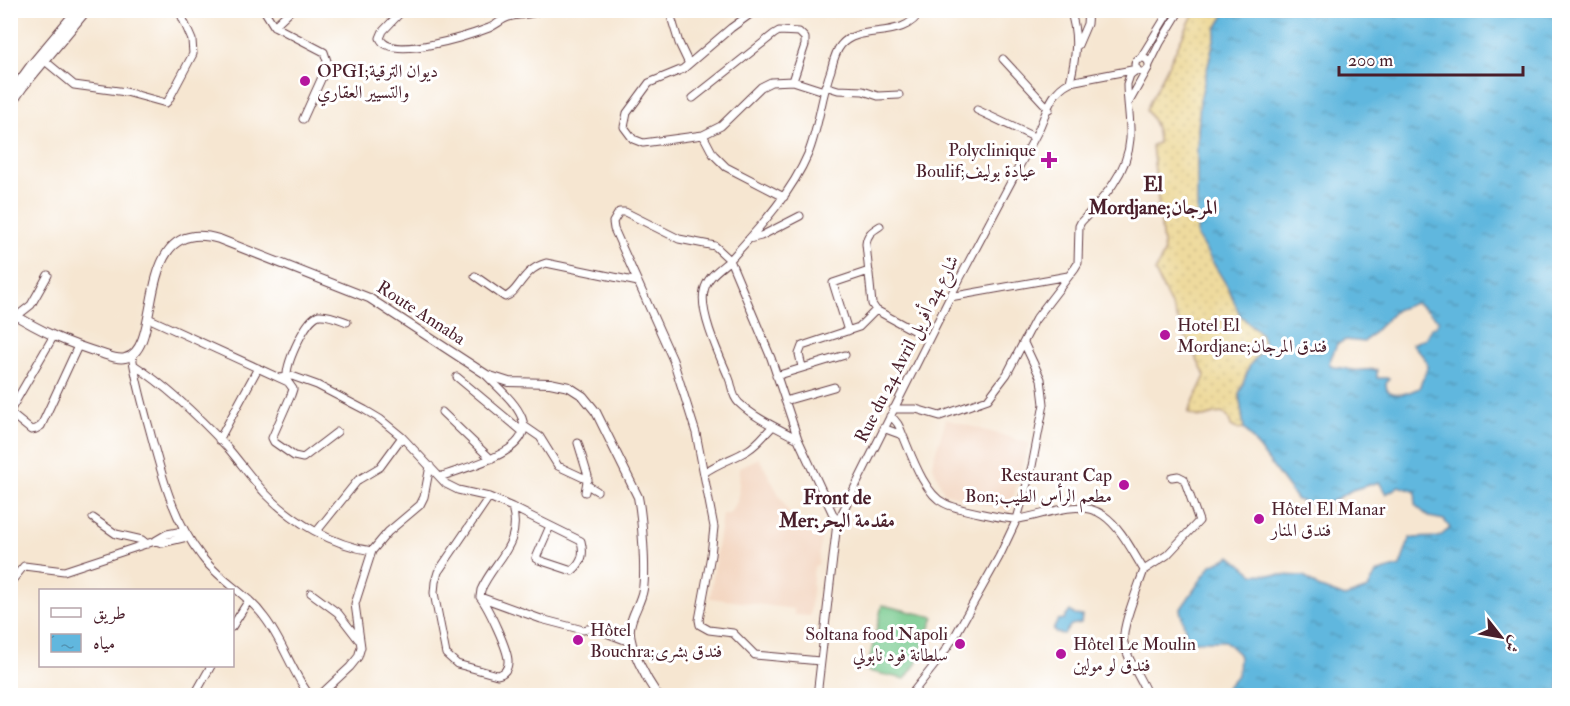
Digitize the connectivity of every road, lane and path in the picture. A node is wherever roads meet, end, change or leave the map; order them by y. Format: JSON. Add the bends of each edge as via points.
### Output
{"nodes":[{"id":1,"x":77,"y":10,"type":"edge"},
{"id":2,"x":87,"y":10,"type":"edge"},
{"id":3,"x":179,"y":10,"type":"edge"},
{"id":4,"x":264,"y":10,"type":"edge"},
{"id":5,"x":291,"y":10,"type":"edge"},
{"id":6,"x":403,"y":10,"type":"edge"},
{"id":7,"x":541,"y":10,"type":"edge"},
{"id":8,"x":669,"y":10,"type":"edge"},
{"id":9,"x":756,"y":10,"type":"edge"},
{"id":10,"x":921,"y":10,"type":"edge"},
{"id":11,"x":1070,"y":10,"type":"edge"},
{"id":12,"x":1088,"y":10,"type":"edge"},
{"id":13,"x":1170,"y":10,"type":"edge"},
{"id":14,"x":1180,"y":10,"type":"edge"},
{"id":15,"x":274,"y":26,"type":"junction"},
{"id":16,"x":1076,"y":51,"type":"junction"},
{"id":17,"x":1003,"y":59,"type":"dead end"},
{"id":18,"x":1139,"y":59,"type":"junction"},
{"id":19,"x":45,"y":61,"type":"junction"},
{"id":20,"x":689,"y":64,"type":"junction"},
{"id":21,"x":1148,"y":68,"type":"junction"},
{"id":22,"x":1137,"y":69,"type":"junction"},
{"id":23,"x":1116,"y":73,"type":"junction"},
{"id":24,"x":793,"y":81,"type":"junction"},
{"id":25,"x":1070,"y":81,"type":"junction"},
{"id":26,"x":825,"y":88,"type":"junction"},
{"id":27,"x":10,"y":94,"type":"edge"},
{"id":28,"x":899,"y":95,"type":"dead end"},
{"id":29,"x":693,"y":98,"type":"dead end"},
{"id":30,"x":1128,"y":104,"type":"junction"},
{"id":31,"x":10,"y":106,"type":"edge"},
{"id":32,"x":1049,"y":109,"type":"junction"},
{"id":33,"x":977,"y":110,"type":"dead end"},
{"id":34,"x":303,"y":119,"type":"dead end"},
{"id":35,"x":703,"y":135,"type":"junction"},
{"id":36,"x":1034,"y":137,"type":"junction"},
{"id":37,"x":784,"y":197,"type":"junction"},
{"id":38,"x":800,"y":216,"type":"dead end"},
{"id":39,"x":880,"y":226,"type":"dead end"},
{"id":40,"x":749,"y":239,"type":"junction"},
{"id":41,"x":730,"y":260,"type":"junction"},
{"id":42,"x":869,"y":271,"type":"junction"},
{"id":43,"x":48,"y":275,"type":"dead end"},
{"id":44,"x":474,"y":276,"type":"dead end"},
{"id":45,"x":1069,"y":276,"type":"junction"},
{"id":46,"x":638,"y":282,"type":"junction"},
{"id":47,"x":950,"y":297,"type":"junction"},
{"id":48,"x":876,"y":310,"type":"junction"},
{"id":49,"x":13,"y":316,"type":"edge"},
{"id":50,"x":148,"y":318,"type":"junction"},
{"id":51,"x":347,"y":322,"type":"dead end"},
{"id":52,"x":848,"y":331,"type":"junction"},
{"id":53,"x":53,"y":337,"type":"junction"},
{"id":54,"x":928,"y":339,"type":"junction"},
{"id":55,"x":1024,"y":343,"type":"junction"},
{"id":56,"x":78,"y":346,"type":"junction"},
{"id":57,"x":132,"y":355,"type":"junction"},
{"id":58,"x":845,"y":355,"type":"dead end"},
{"id":59,"x":134,"y":365,"type":"junction"},
{"id":60,"x":802,"y":367,"type":"junction"},
{"id":61,"x":258,"y":368,"type":"junction"},
{"id":62,"x":485,"y":374,"type":"junction"},
{"id":63,"x":776,"y":376,"type":"junction"},
{"id":64,"x":284,"y":377,"type":"junction"},
{"id":65,"x":457,"y":377,"type":"dead end"},
{"id":66,"x":834,"y":387,"type":"dead end"},
{"id":67,"x":785,"y":401,"type":"junction"},
{"id":68,"x":10,"y":412,"type":"edge"},
{"id":69,"x":441,"y":412,"type":"dead end"},
{"id":70,"x":891,"y":413,"type":"junction"},
{"id":71,"x":773,"y":426,"type":"junction"},
{"id":72,"x":884,"y":428,"type":"junction"},
{"id":73,"x":523,"y":429,"type":"junction"},
{"id":74,"x":337,"y":432,"type":"dead end"},
{"id":75,"x":903,"y":435,"type":"junction"},
{"id":76,"x":402,"y":437,"type":"junction"},
{"id":77,"x":798,"y":439,"type":"junction"},
{"id":78,"x":219,"y":440,"type":"junction"},
{"id":79,"x":578,"y":443,"type":"dead end"},
{"id":80,"x":491,"y":459,"type":"junction"},
{"id":81,"x":430,"y":466,"type":"junction"},
{"id":82,"x":704,"y":473,"type":"junction"},
{"id":83,"x":440,"y":477,"type":"junction"},
{"id":84,"x":1172,"y":477,"type":"dead end"},
{"id":85,"x":587,"y":486,"type":"junction"},
{"id":86,"x":597,"y":491,"type":"dead end"},
{"id":87,"x":489,"y":497,"type":"junction"},
{"id":88,"x":849,"y":498,"type":"junction"},
{"id":89,"x":827,"y":502,"type":"junction"},
{"id":90,"x":512,"y":507,"type":"junction"},
{"id":91,"x":93,"y":518,"type":"dead end"},
{"id":92,"x":1017,"y":519,"type":"junction"},
{"id":93,"x":837,"y":522,"type":"junction"},
{"id":94,"x":550,"y":526,"type":"junction"},
{"id":95,"x":317,"y":531,"type":"junction"},
{"id":96,"x":185,"y":534,"type":"junction"},
{"id":97,"x":151,"y":542,"type":"junction"},
{"id":98,"x":372,"y":551,"type":"junction"},
{"id":99,"x":10,"y":568,"type":"edge"},
{"id":100,"x":1144,"y":570,"type":"junction"},
{"id":101,"x":17,"y":573,"type":"junction"},
{"id":102,"x":10,"y":583,"type":"edge"},
{"id":103,"x":311,"y":593,"type":"dead end"},
{"id":104,"x":480,"y":597,"type":"junction"},
{"id":105,"x":249,"y":600,"type":"junction"},
{"id":106,"x":234,"y":624,"type":"edge"},
{"id":107,"x":360,"y":641,"type":"junction"},
{"id":108,"x":630,"y":642,"type":"junction"},
{"id":109,"x":820,"y":661,"type":"junction"},
{"id":110,"x":210,"y":667,"type":"edge"},
{"id":111,"x":657,"y":695,"type":"edge"},
{"id":112,"x":194,"y":696,"type":"edge"},
{"id":113,"x":310,"y":696,"type":"edge"},
{"id":114,"x":319,"y":696,"type":"edge"},
{"id":115,"x":817,"y":696,"type":"edge"},
{"id":116,"x":909,"y":696,"type":"edge"},
{"id":117,"x":1148,"y":696,"type":"edge"}],
"edges":[{"from":1,"to":27,"type":"main road"},
{"from":2,"to":19,"type":"main road"},
{"from":3,"to":19,"type":"street","via":[[192,40],[193,54],[166,103],[126,92],[74,85]]},
{"from":4,"to":15,"type":"street"},
{"from":5,"to":15,"type":"street"},
{"from":6,"to":7,"type":"street","via":[[383,32],[381,43],[404,48],[454,40],[509,17]]},
{"from":8,"to":20,"type":"street"},
{"from":9,"to":20,"type":"street"},
{"from":10,"to":26,"type":"street","via":[[913,22],[902,27],[854,36],[843,42]]},
{"from":11,"to":16,"type":"street"},
{"from":12,"to":16,"type":"street"},
{"from":13,"to":18,"type":"street"},
{"from":14,"to":21,"type":"street"},
{"from":15,"to":34,"type":"street","via":[[324,52],[328,60]]},
{"from":16,"to":25,"type":"street"},
{"from":17,"to":32,"type":"street"},
{"from":18,"to":21,"type":"street","via":[[1146,60]]},
{"from":18,"to":22,"type":"street"},
{"from":18,"to":23,"type":"street"},
{"from":19,"to":31,"type":"main road"},
{"from":20,"to":35,"type":"street","via":[[649,83],[627,113],[624,127],[633,139],[644,143]]},
{"from":21,"to":22,"type":"street","via":[[1140,72]]},
{"from":21,"to":30,"type":"street"},
{"from":22,"to":23,"type":"street"},
{"from":22,"to":30,"type":"street","via":[[1128,79]]},
{"from":23,"to":25,"type":"street"},
{"from":24,"to":26,"type":"street"},
{"from":24,"to":29,"type":"street","via":[[805,38],[799,32],[779,31]]},
{"from":24,"to":35,"type":"street","via":[[771,82],[761,87],[721,126]]},
{"from":25,"to":32,"type":"street","name":"Rue du 24 Avril شارع 24 أفريل","via":[[1052,97]]},
{"from":26,"to":28,"type":"street"},
{"from":26,"to":37,"type":"street","via":[[808,153]]},
{"from":30,"to":45,"type":"street","via":[[1128,156],[1108,191],[1081,222],[1077,263]]},
{"from":32,"to":36,"type":"street","name":"Rue du 24 Avril شارع 24 أفريل"},
{"from":33,"to":36,"type":"street"},
{"from":35,"to":37,"type":"street","via":[[726,167]]},
{"from":36,"to":47,"type":"street","name":"Rue du 24 Avril شارع 24 أفريل"},
{"from":37,"to":40,"type":"street"},
{"from":38,"to":40,"type":"street"},
{"from":39,"to":42,"type":"street","via":[[867,237]]},
{"from":40,"to":41,"type":"street"},
{"from":41,"to":46,"type":"street","via":[[715,246],[679,239],[631,214],[619,212],[614,229]]},
{"from":41,"to":63,"type":"street"},
{"from":41,"to":71,"type":"street","via":[[707,283],[703,296],[705,311],[733,394]]},
{"from":42,"to":48,"type":"street"},
{"from":42,"to":52,"type":"street","via":[[833,283]]},
{"from":43,"to":49,"type":"street","via":[[31,305]]},
{"from":44,"to":46,"type":"street","via":[[506,297],[535,266],[546,263]]},
{"from":45,"to":47,"type":"street"},
{"from":45,"to":55,"type":"street","via":[[1035,320]]},
{"from":46,"to":82,"type":"street","via":[[673,360],[693,421]]},
{"from":47,"to":54,"type":"street","name":"Rue du 24 Avril شارع 24 أفريل"},
{"from":48,"to":52,"type":"street","via":[[862,325]]},
{"from":48,"to":54,"type":"street"},
{"from":49,"to":53,"type":"main road"},
{"from":50,"to":57,"type":"main road","name":"Route Annaba"},
{"from":50,"to":61,"type":"street"},
{"from":50,"to":62,"type":"main road","name":"Route Annaba","via":[[165,255],[184,239],[203,235],[369,298]]},
{"from":51,"to":64,"type":"street","via":[[325,315],[314,318]]},
{"from":52,"to":60,"type":"street","via":[[802,346]]},
{"from":53,"to":56,"type":"main road"},
{"from":53,"to":68,"type":"street"},
{"from":54,"to":70,"type":"street","name":"Rue du 24 Avril شارع 24 أفريل"},
{"from":55,"to":70,"type":"street","via":[[1002,382],[983,402],[940,416],[916,409]]},
{"from":55,"to":92,"type":"street","via":[[1041,379],[1044,404]]},
{"from":56,"to":57,"type":"main road","via":[[115,358]]},
{"from":56,"to":68,"type":"street","via":[[41,426],[31,430]]},
{"from":57,"to":59,"type":"street"},
{"from":58,"to":60,"type":"street"},
{"from":59,"to":78,"type":"street","via":[[159,382]]},
{"from":59,"to":96,"type":"street","via":[[159,463]]},
{"from":60,"to":63,"type":"street"},
{"from":61,"to":64,"type":"street"},
{"from":61,"to":78,"type":"street"},
{"from":62,"to":73,"type":"street","via":[[514,405]]},
{"from":62,"to":108,"type":"main road","name":"Route Annaba","via":[[509,382],[569,387],[596,412],[640,509],[643,589],[632,620]]},
{"from":63,"to":67,"type":"street"},
{"from":64,"to":74,"type":"street","via":[[293,389],[273,435],[274,442],[303,458]]},
{"from":64,"to":76,"type":"street","via":[[317,385],[380,419]]},
{"from":65,"to":73,"type":"street"},
{"from":66,"to":67,"type":"street"},
{"from":67,"to":77,"type":"street"},
{"from":69,"to":80,"type":"street"},
{"from":70,"to":72,"type":"street","name":"Rue du 24 Avril شارع 24 أفريل"},
{"from":70,"to":75,"type":"street"},
{"from":71,"to":77,"type":"street"},
{"from":71,"to":82,"type":"street","via":[[754,446]]},
{"from":72,"to":75,"type":"street"},
{"from":72,"to":88,"type":"street","name":"Rue du 24 Avril شارع 24 أفريل"},
{"from":73,"to":80,"type":"street","via":[[517,443]]},
{"from":73,"to":85,"type":"street","via":[[540,438],[558,466]]},
{"from":75,"to":92,"type":"street","via":[[925,484],[938,500],[952,507]]},
{"from":76,"to":81,"type":"street"},
{"from":76,"to":95,"type":"street","via":[[380,467],[358,480]]},
{"from":77,"to":89,"type":"street"},
{"from":78,"to":95,"type":"street","via":[[266,494],[292,517]]},
{"from":79,"to":85,"type":"street","via":[[588,471]]},
{"from":80,"to":83,"type":"street"},
{"from":81,"to":83,"type":"street"},
{"from":81,"to":98,"type":"street","via":[[420,505],[387,532]]},
{"from":82,"to":109,"type":"street","via":[[714,527],[700,625],[733,633],[755,655]]},
{"from":83,"to":87,"type":"street","via":[[452,488]]},
{"from":84,"to":100,"type":"street","via":[[1184,479],[1199,521],[1167,555]]},
{"from":85,"to":86,"type":"street"},
{"from":87,"to":90,"type":"street"},
{"from":87,"to":104,"type":"street","via":[[438,572],[434,592],[444,648],[450,659],[501,675],[509,660]]},
{"from":88,"to":89,"type":"street"},
{"from":88,"to":93,"type":"street","name":"Rue du 24 Avril شارع 24 أفريل"},
{"from":89,"to":93,"type":"street"},
{"from":90,"to":94,"type":"street"},
{"from":90,"to":104,"type":"street","via":[[514,536],[484,583]]},
{"from":91,"to":97,"type":"street","via":[[116,534]]},
{"from":92,"to":100,"type":"street","via":[[1072,508],[1097,512],[1113,523]]},
{"from":92,"to":116,"type":"street","via":[[956,634]]},
{"from":93,"to":109,"type":"street","name":"Rue du 24 Avril شارع 24 أفريل"},
{"from":94,"to":94,"type":"street","via":[[581,541],[582,559],[575,570],[536,558]]},
{"from":95,"to":98,"type":"street","via":[[343,544]]},
{"from":96,"to":97,"type":"street","via":[[167,534]]},
{"from":96,"to":105,"type":"street","via":[[212,569]]},
{"from":97,"to":101,"type":"street","via":[[64,571],[24,566]]},
{"from":98,"to":107,"type":"street","via":[[355,604]]},
{"from":99,"to":101,"type":"street"},
{"from":100,"to":117,"type":"street","via":[[1124,640]]},
{"from":101,"to":102,"type":"street"},
{"from":103,"to":107,"type":"street","via":[[338,613]]},
{"from":104,"to":108,"type":"street","via":[[541,619],[583,630],[593,628]]},
{"from":105,"to":106,"type":"street"},
{"from":105,"to":113,"type":"street","via":[[267,620]]},
{"from":107,"to":114,"type":"street","via":[[354,662]]},
{"from":108,"to":111,"type":"main road"},
{"from":109,"to":115,"type":"street","name":"Rue du 24 Avril شارع 24 أفريل"},
{"from":110,"to":112,"type":"street"}]}
